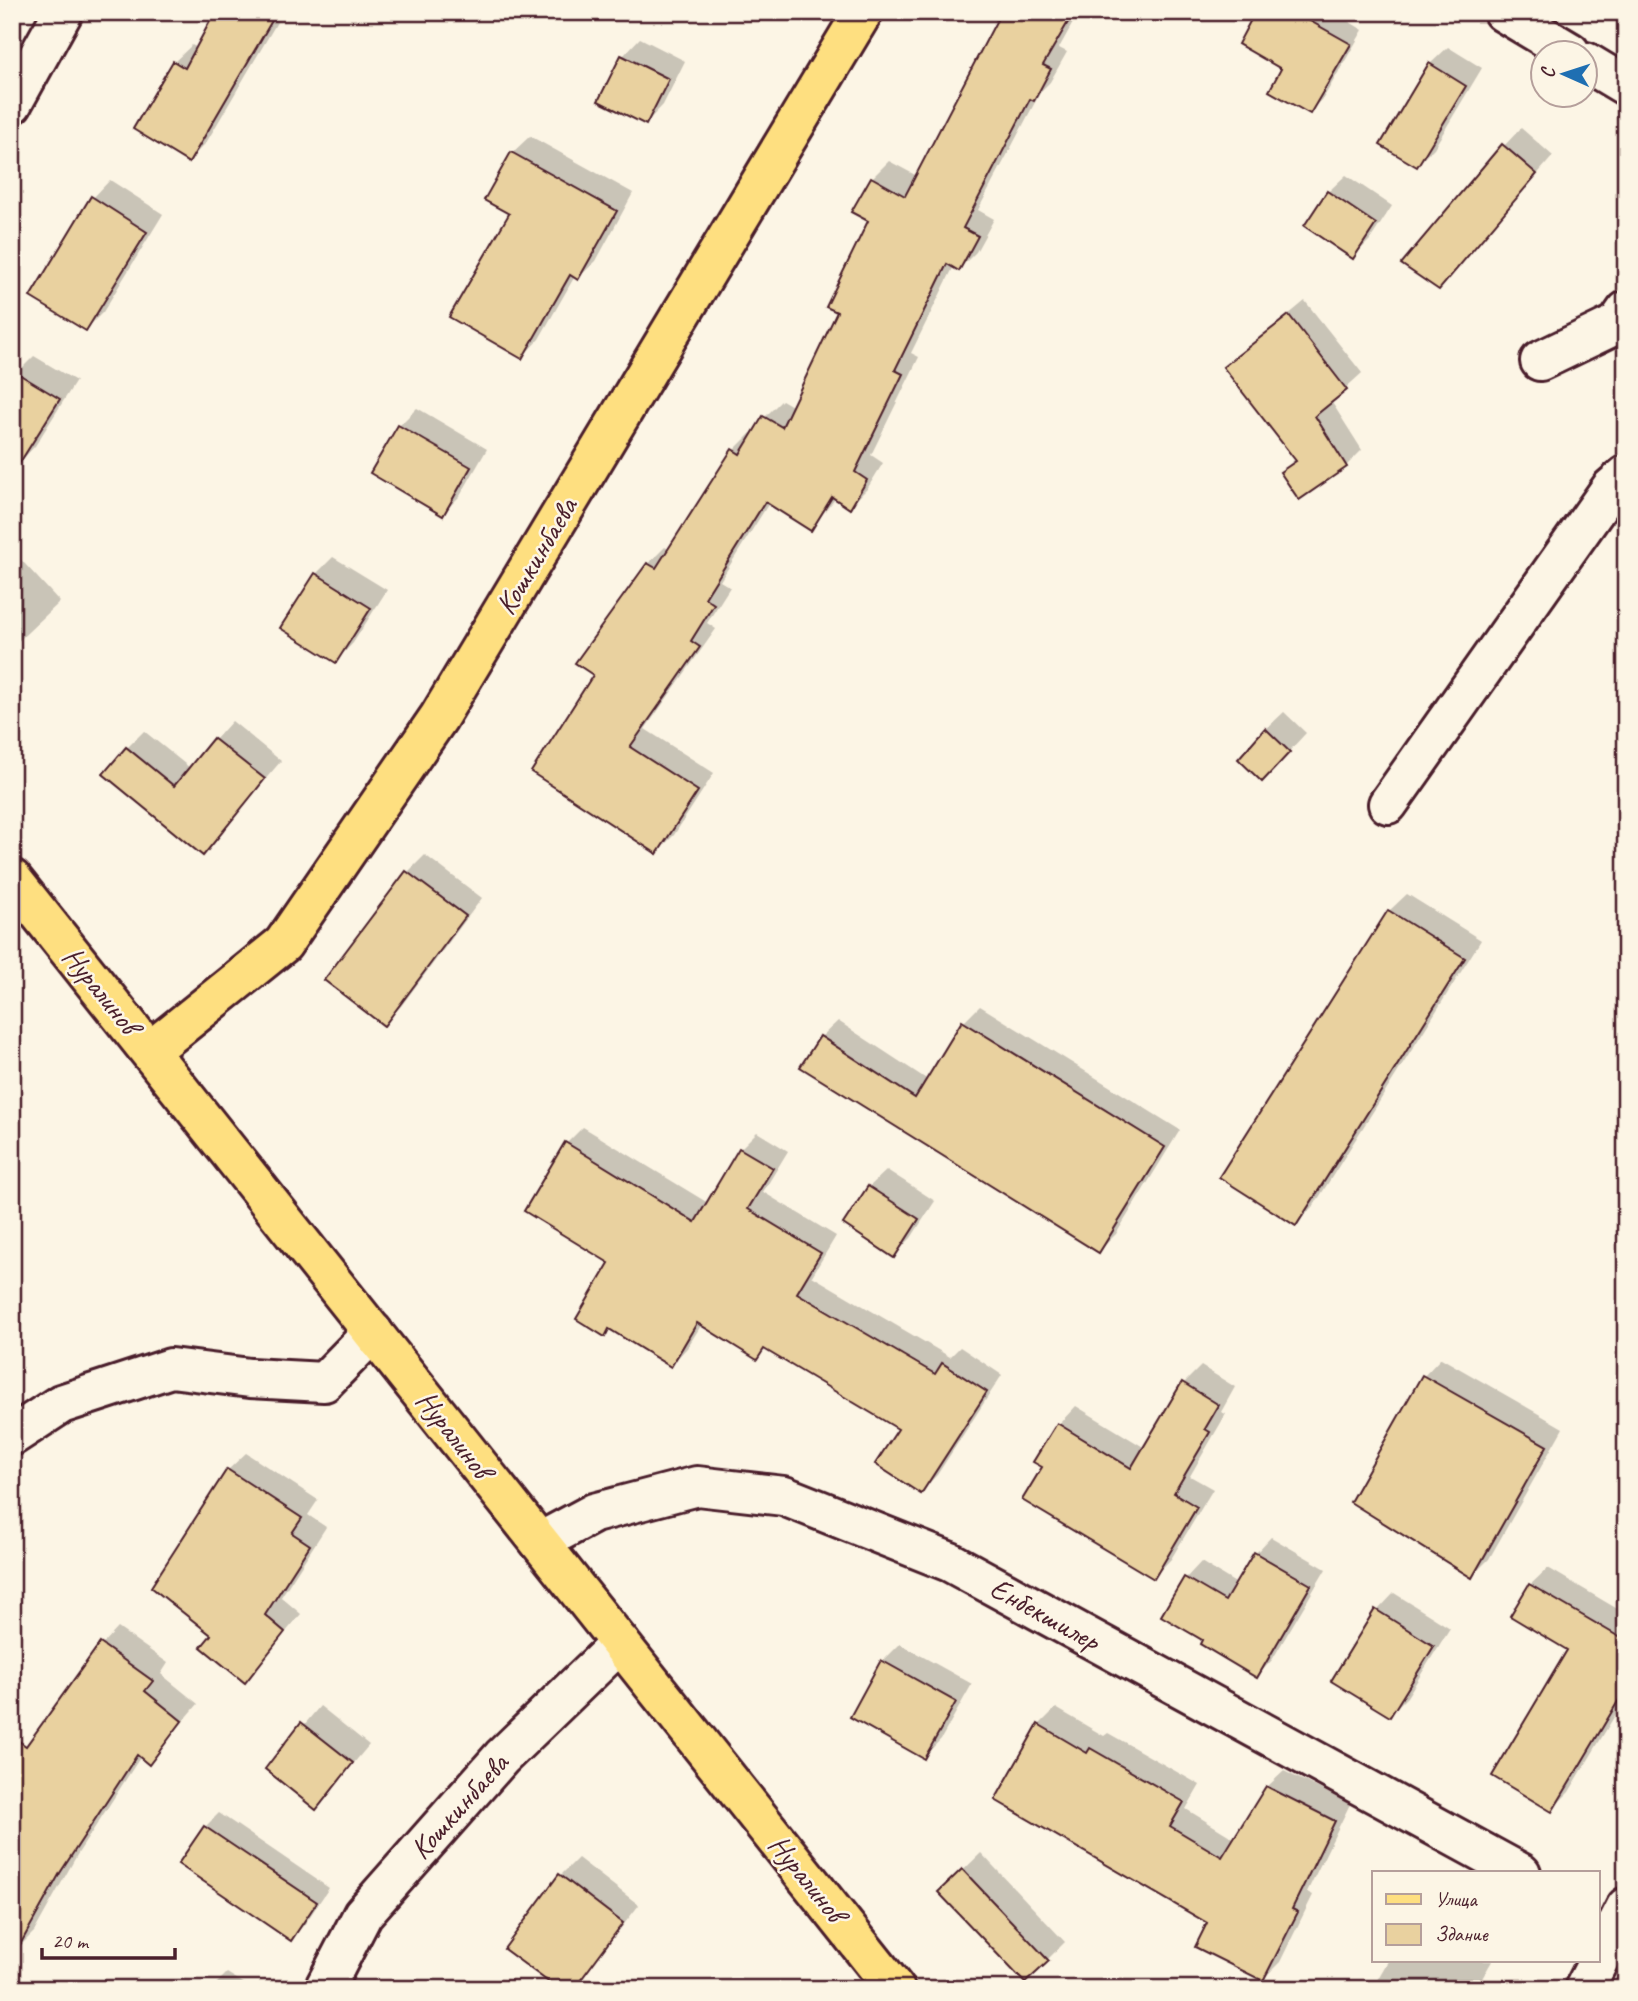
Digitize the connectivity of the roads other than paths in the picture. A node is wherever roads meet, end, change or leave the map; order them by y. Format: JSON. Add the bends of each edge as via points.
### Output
{"nodes":[{"id":1,"x":63,"y":12,"type":"edge"},
{"id":2,"x":863,"y":12,"type":"edge"},
{"id":3,"x":1503,"y":12,"type":"edge"},
{"id":4,"x":1547,"y":38,"type":"edge"},
{"id":5,"x":1600,"y":70,"type":"edge"},
{"id":6,"x":1626,"y":86,"type":"edge"},
{"id":7,"x":12,"y":104,"type":"edge"},
{"id":8,"x":1626,"y":311,"type":"edge"},
{"id":9,"x":1540,"y":361,"type":"dead end"},
{"id":10,"x":1626,"y":475,"type":"edge"},
{"id":11,"x":1388,"y":804,"type":"dead end"},
{"id":12,"x":12,"y":880,"type":"edge"},
{"id":13,"x":150,"y":1051,"type":"junction"},
{"id":14,"x":373,"y":1332,"type":"junction"},
{"id":15,"x":12,"y":1436,"type":"edge"},
{"id":16,"x":540,"y":1542,"type":"junction"},
{"id":17,"x":620,"y":1643,"type":"junction"},
{"id":18,"x":1517,"y":1871,"type":"edge"},
{"id":19,"x":1616,"y":1920,"type":"edge"},
{"id":20,"x":1600,"y":1954,"type":"edge"},
{"id":21,"x":1597,"y":1962,"type":"edge"},
{"id":22,"x":324,"y":1989,"type":"edge"},
{"id":23,"x":895,"y":1989,"type":"edge"},
{"id":24,"x":1584,"y":1989,"type":"edge"}],
"edges":[{"from":1,"to":7,"type":"street"},
{"from":2,"to":13,"type":"main road","name":"Кошкинбаева","via":[[439,717],[283,944]]},
{"from":3,"to":4,"type":"street"},
{"from":5,"to":6,"type":"street"},
{"from":8,"to":9,"type":"street","via":[[1617,324]]},
{"from":10,"to":11,"type":"street","via":[[1611,488]]},
{"from":12,"to":13,"type":"main road","name":"Нуралинов"},
{"from":13,"to":14,"type":"main road","name":"Нуралинов"},
{"from":14,"to":15,"type":"street","via":[[324,1382],[171,1368],[61,1404]]},
{"from":14,"to":16,"type":"main road","name":"Нуралинов"},
{"from":16,"to":17,"type":"main road","name":"Нуралинов"},
{"from":16,"to":18,"type":"street","name":"Енбекшилер","via":[[594,1513],[697,1486],[784,1496],[950,1562]]},
{"from":17,"to":22,"type":"street","name":"Кошкинбаева","via":[[502,1757],[363,1914]]},
{"from":17,"to":23,"type":"main road","name":"Нуралинов"},
{"from":19,"to":20,"type":"street"},
{"from":21,"to":24,"type":"street"}]}
